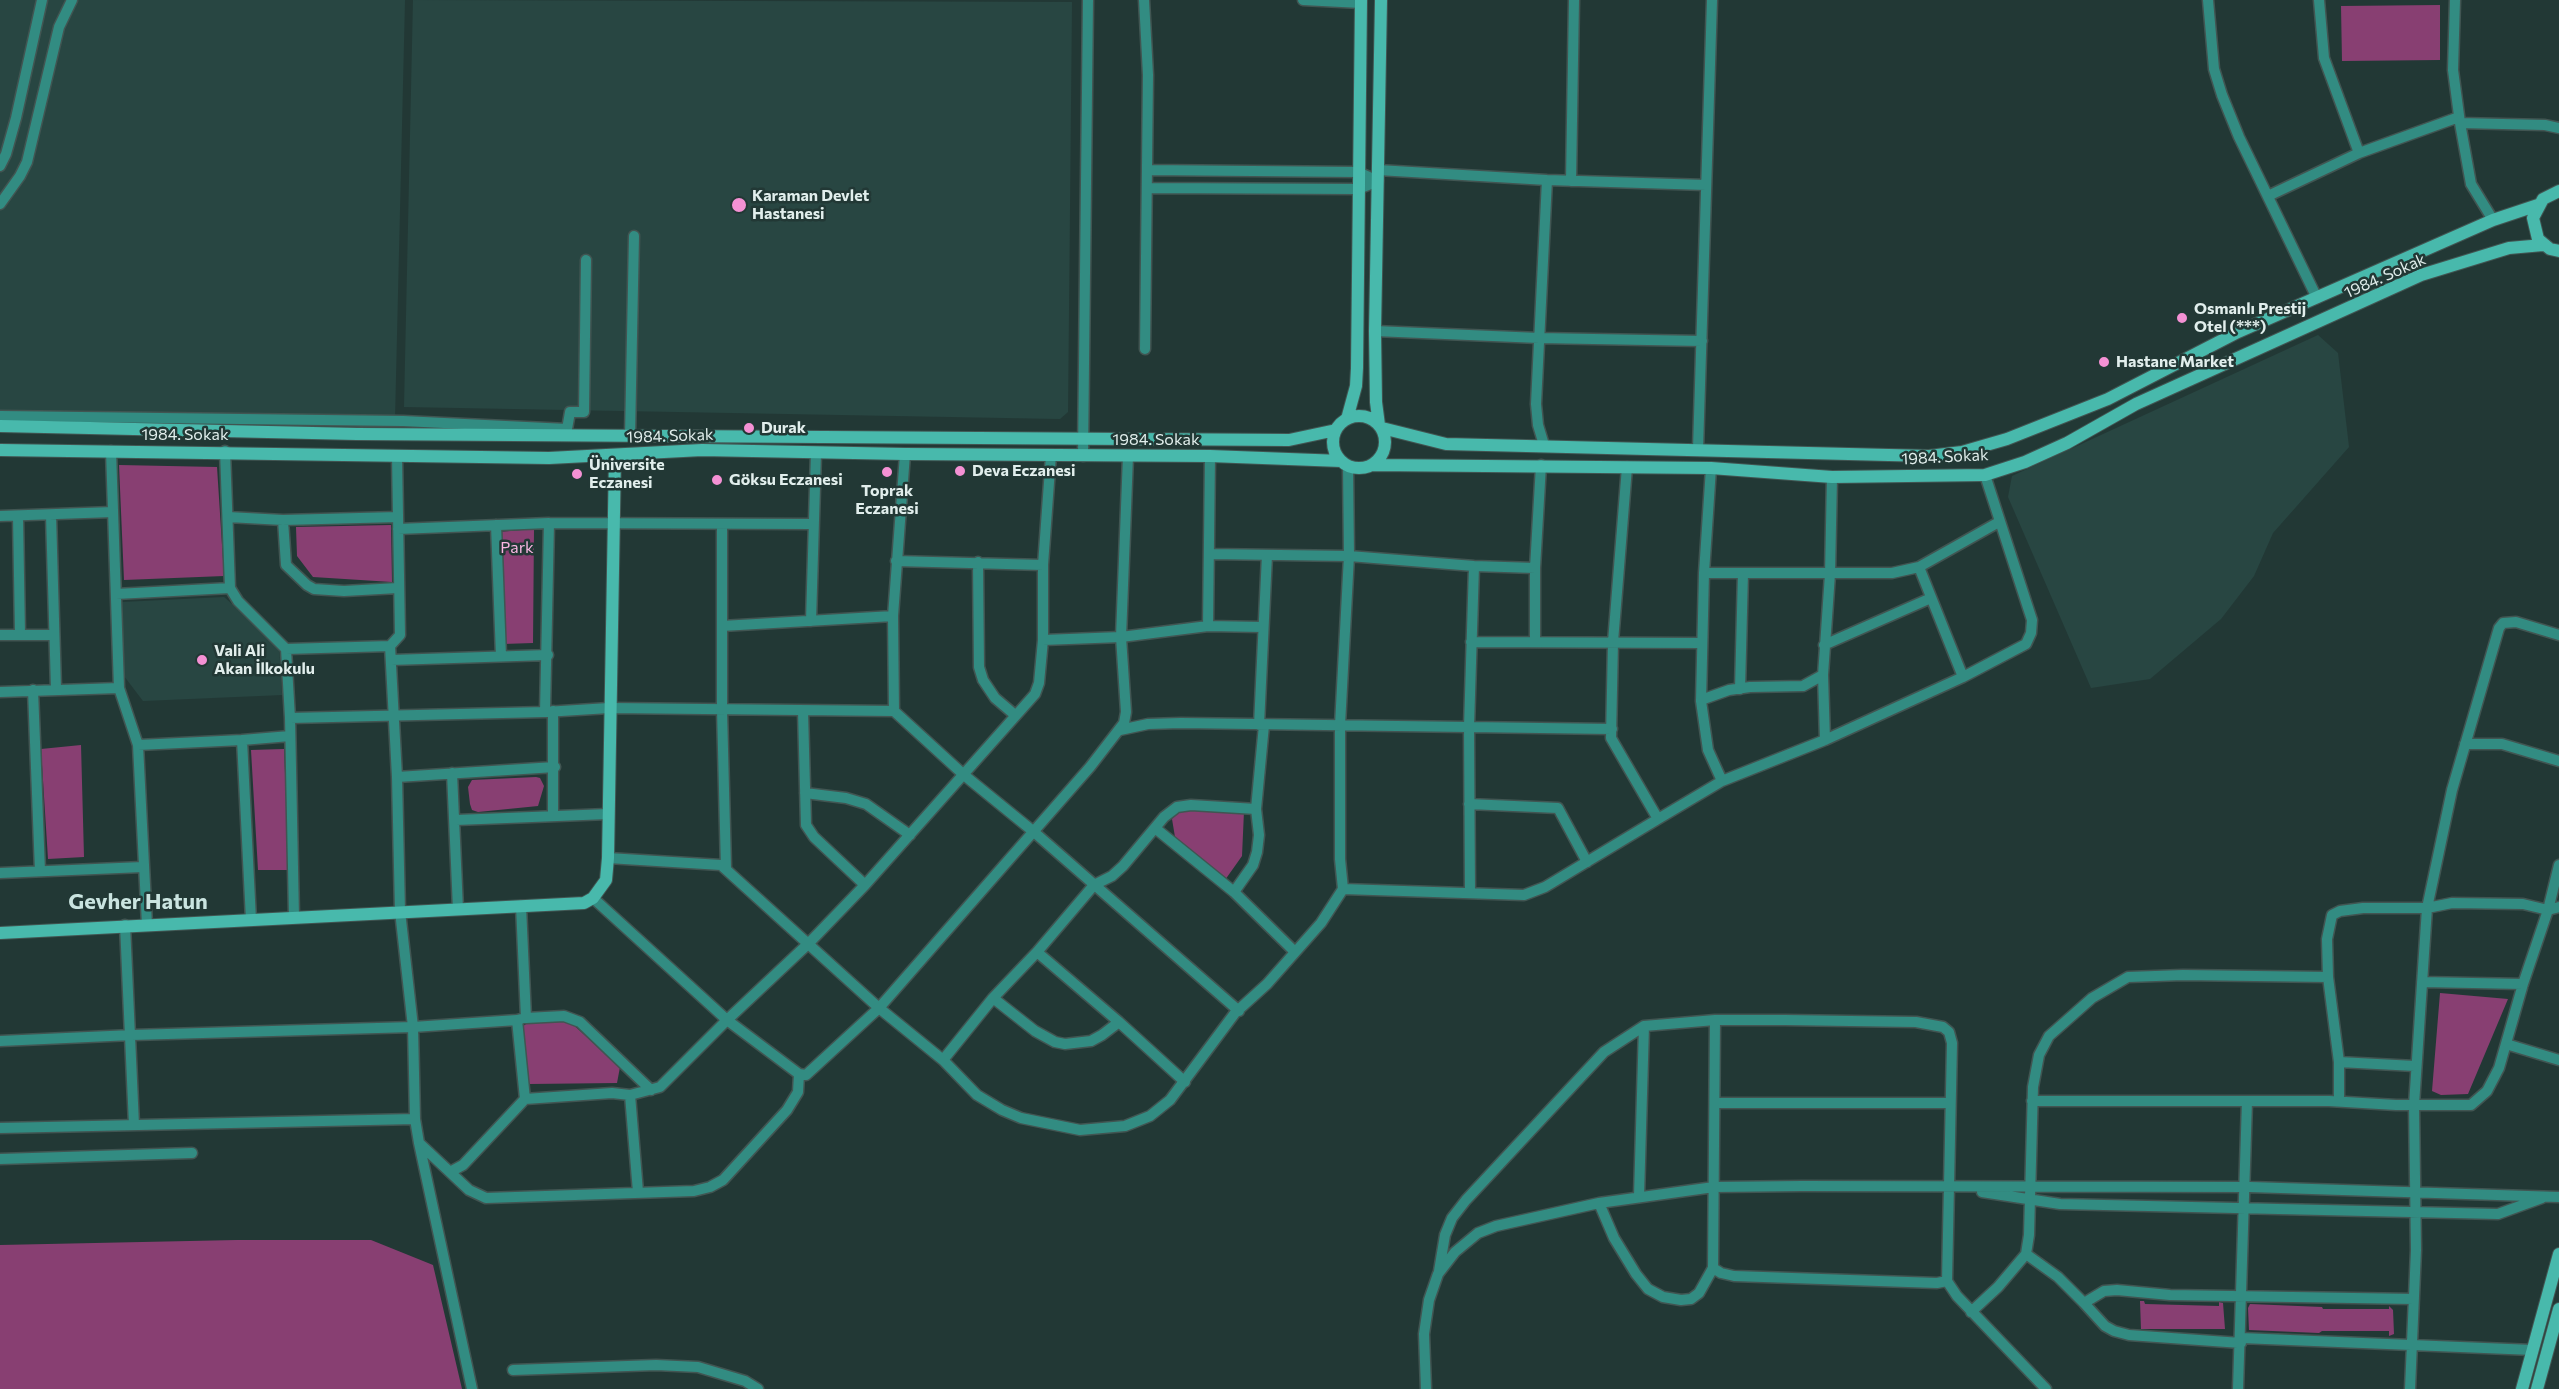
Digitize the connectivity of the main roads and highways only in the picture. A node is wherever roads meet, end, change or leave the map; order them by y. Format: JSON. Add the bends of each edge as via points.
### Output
{"nodes":[{"id":1,"x":1381,"y":0,"type":"edge"},
{"id":2,"x":1361,"y":2,"type":"edge"},
{"id":3,"x":2558,"y":188,"type":"edge"},
{"id":4,"x":2538,"y":205,"type":"junction"},
{"id":5,"x":2543,"y":245,"type":"junction"},
{"id":6,"x":2559,"y":251,"type":"edge"},
{"id":7,"x":1347,"y":419,"type":"junction"},
{"id":8,"x":0,"y":426,"type":"edge"},
{"id":9,"x":1380,"y":426,"type":"junction"},
{"id":10,"x":1336,"y":430,"type":"junction"},
{"id":11,"x":0,"y":450,"type":"edge"},
{"id":12,"x":1946,"y":454,"type":"junction"},
{"id":13,"x":615,"y":455,"type":"junction"},
{"id":14,"x":1344,"y":464,"type":"junction"},
{"id":15,"x":1372,"y":465,"type":"junction"},
{"id":16,"x":1947,"y":476,"type":"junction"},
{"id":17,"x":0,"y":933,"type":"edge"},
{"id":18,"x":2559,"y":1254,"type":"edge"},
{"id":19,"x":2559,"y":1309,"type":"edge"},
{"id":20,"x":2522,"y":1389,"type":"edge"},
{"id":21,"x":2537,"y":1389,"type":"edge"}],
"edges":[{"from":1,"to":9,"type":"main road","via":[[1375,331]]},
{"from":2,"to":7,"type":"main road","via":[[1358,368]]},
{"from":3,"to":4,"type":"main road"},
{"from":4,"to":5,"type":"main road","via":[[2533,226]]},
{"from":4,"to":12,"type":"main road","via":[[2493,220],[2238,332],[2108,399],[2007,439]]},
{"from":5,"to":6,"type":"main road"},
{"from":5,"to":16,"type":"main road","name":"1984. Sokak","via":[[2509,248],[2421,275],[2136,404],[2025,462],[1985,475]]},
{"from":7,"to":9,"type":"main road","via":[[1358,415]]},
{"from":7,"to":10,"type":"main road"},
{"from":8,"to":10,"type":"main road","via":[[357,434],[1289,440]]},
{"from":9,"to":12,"type":"main road","via":[[1446,444]]},
{"from":9,"to":15,"type":"main road","via":[[1386,446]]},
{"from":10,"to":14,"type":"main road","via":[[1333,447]]},
{"from":11,"to":13,"type":"main road","name":"1984. Sokak","via":[[549,458]]},
{"from":12,"to":16,"type":"main road"},
{"from":13,"to":14,"type":"main road","name":"1984. Sokak","via":[[702,450],[1210,456]]},
{"from":13,"to":17,"type":"main road","via":[[608,858],[606,880],[592,898],[584,903]]},
{"from":14,"to":15,"type":"main road","via":[[1356,468]]},
{"from":15,"to":16,"type":"main road","name":"1984. Sokak","via":[[1711,468],[1832,477]]},
{"from":18,"to":20,"type":"main road"},
{"from":19,"to":21,"type":"main road"}]}
